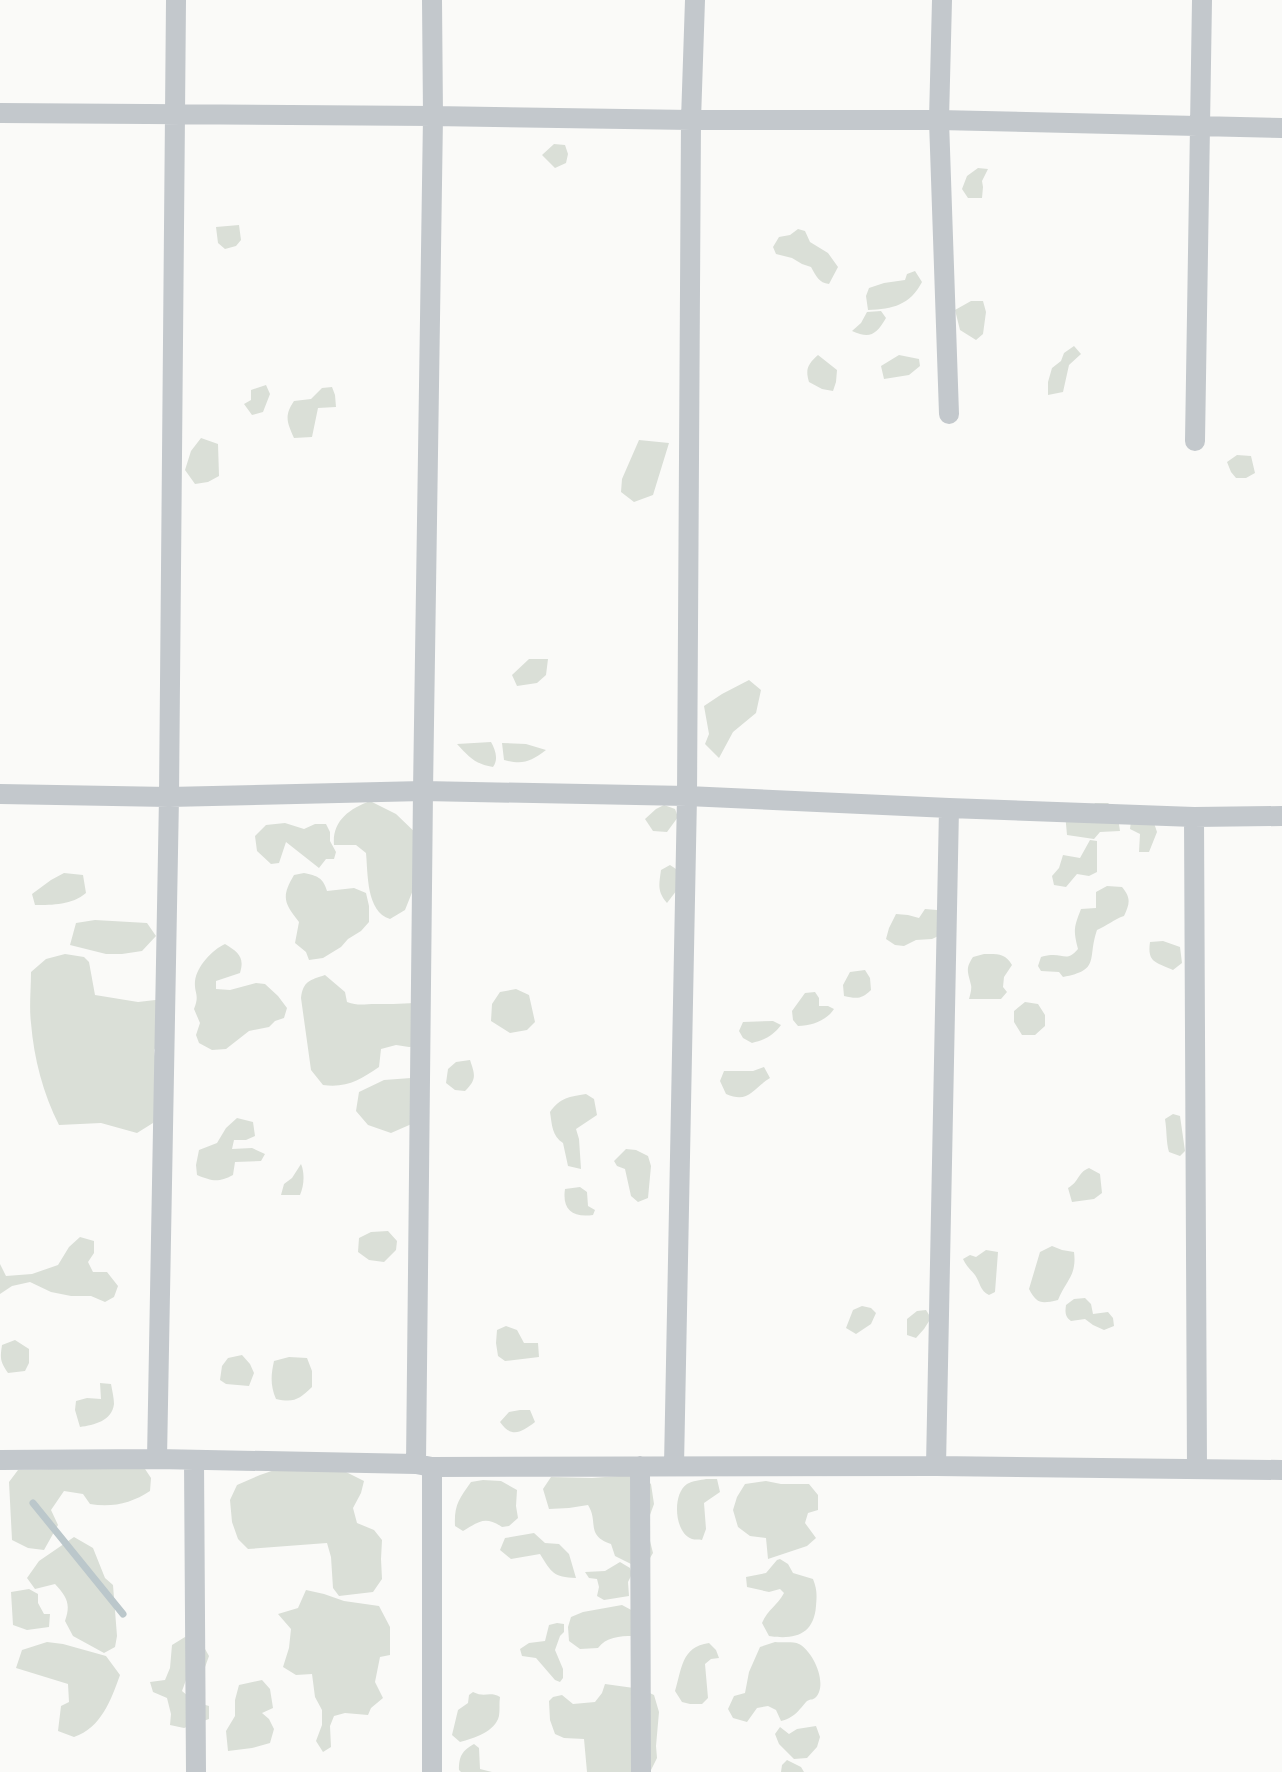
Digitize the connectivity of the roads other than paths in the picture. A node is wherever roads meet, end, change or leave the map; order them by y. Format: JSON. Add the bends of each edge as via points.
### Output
{"nodes":[{"id":1,"x":176,"y":0,"type":"edge"},
{"id":2,"x":432,"y":0,"type":"edge"},
{"id":3,"x":695,"y":0,"type":"edge"},
{"id":4,"x":942,"y":0,"type":"edge"},
{"id":5,"x":1202,"y":0,"type":"edge"},
{"id":6,"x":0,"y":113,"type":"edge"},
{"id":7,"x":174,"y":115,"type":"junction"},
{"id":8,"x":433,"y":116,"type":"junction"},
{"id":9,"x":691,"y":120,"type":"junction"},
{"id":10,"x":939,"y":120,"type":"junction"},
{"id":11,"x":1201,"y":125,"type":"junction"},
{"id":12,"x":1282,"y":128,"type":"edge"},
{"id":13,"x":949,"y":414,"type":"dead end"},
{"id":14,"x":1195,"y":441,"type":"dead end"},
{"id":15,"x":423,"y":791,"type":"junction"},
{"id":16,"x":0,"y":794,"type":"edge"},
{"id":17,"x":687,"y":796,"type":"junction"},
{"id":18,"x":169,"y":797,"type":"junction"},
{"id":19,"x":949,"y":808,"type":"junction"},
{"id":20,"x":1282,"y":816,"type":"edge"},
{"id":21,"x":1194,"y":817,"type":"junction"},
{"id":22,"x":157,"y":1459,"type":"junction"},
{"id":23,"x":0,"y":1460,"type":"edge"},
{"id":24,"x":194,"y":1460,"type":"junction"},
{"id":25,"x":424,"y":1466,"type":"junction"},
{"id":26,"x":640,"y":1466,"type":"junction"},
{"id":27,"x":674,"y":1466,"type":"junction"},
{"id":28,"x":936,"y":1466,"type":"junction"},
{"id":29,"x":1197,"y":1469,"type":"junction"},
{"id":30,"x":1282,"y":1470,"type":"edge"},
{"id":31,"x":196,"y":1772,"type":"edge"},
{"id":32,"x":432,"y":1772,"type":"edge"},
{"id":33,"x":641,"y":1772,"type":"edge"}],
"edges":[{"from":1,"to":7,"type":"street"},
{"from":2,"to":8,"type":"street"},
{"from":3,"to":9,"type":"street"},
{"from":4,"to":10,"type":"street"},
{"from":5,"to":11,"type":"street"},
{"from":6,"to":7,"type":"street"},
{"from":7,"to":8,"type":"street"},
{"from":7,"to":18,"type":"street"},
{"from":8,"to":9,"type":"street"},
{"from":8,"to":15,"type":"street"},
{"from":9,"to":10,"type":"street"},
{"from":9,"to":17,"type":"street"},
{"from":10,"to":11,"type":"street"},
{"from":10,"to":13,"type":"street"},
{"from":11,"to":12,"type":"street"},
{"from":11,"to":14,"type":"street"},
{"from":15,"to":17,"type":"street"},
{"from":15,"to":18,"type":"street"},
{"from":15,"to":25,"type":"street"},
{"from":16,"to":18,"type":"street"},
{"from":17,"to":19,"type":"street"},
{"from":17,"to":27,"type":"street"},
{"from":18,"to":22,"type":"street"},
{"from":19,"to":21,"type":"street"},
{"from":19,"to":28,"type":"street"},
{"from":20,"to":21,"type":"street"},
{"from":21,"to":29,"type":"street"},
{"from":22,"to":23,"type":"street"},
{"from":22,"to":24,"type":"street"},
{"from":24,"to":25,"type":"street"},
{"from":24,"to":31,"type":"street"},
{"from":25,"to":26,"type":"street"},
{"from":25,"to":32,"type":"street"},
{"from":26,"to":27,"type":"street"},
{"from":26,"to":33,"type":"street"},
{"from":27,"to":28,"type":"street"},
{"from":28,"to":29,"type":"street"},
{"from":29,"to":30,"type":"street"}]}
